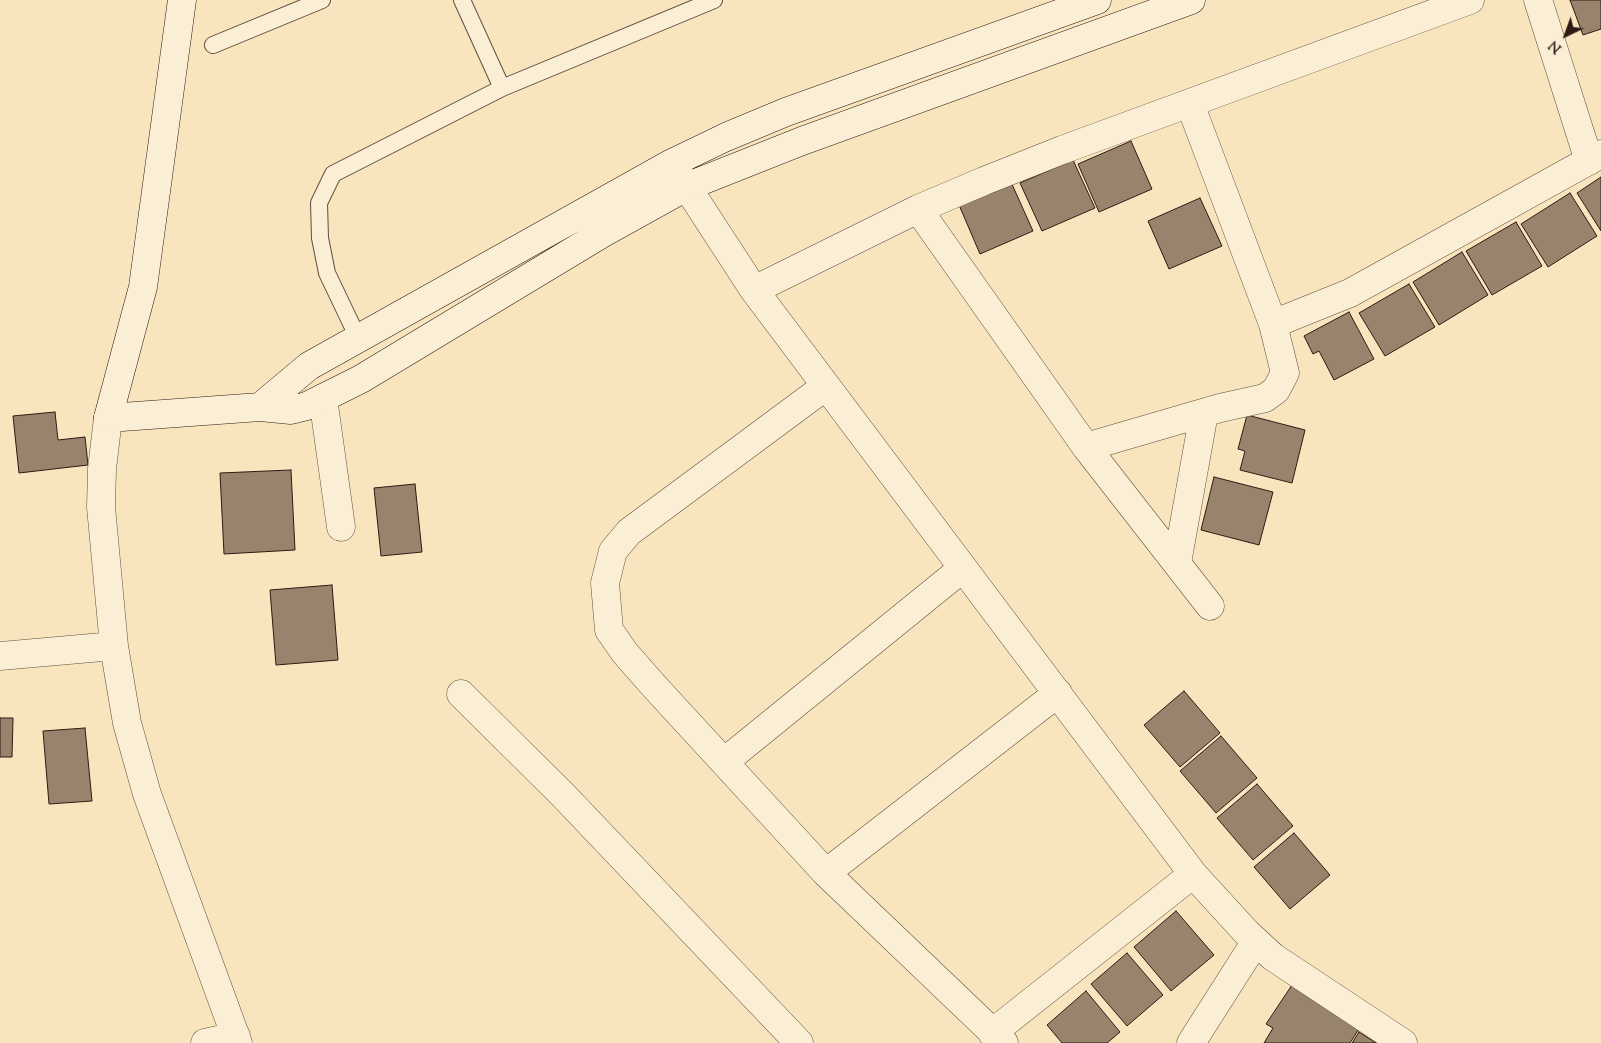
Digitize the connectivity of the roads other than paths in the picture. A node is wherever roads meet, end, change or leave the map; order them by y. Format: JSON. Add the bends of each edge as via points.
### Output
{"nodes":[{"id":1,"x":182,"y":0,"type":"edge"},
{"id":2,"x":322,"y":0,"type":"edge"},
{"id":3,"x":462,"y":0,"type":"edge"},
{"id":4,"x":714,"y":0,"type":"edge"},
{"id":5,"x":1097,"y":0,"type":"edge"},
{"id":6,"x":1191,"y":0,"type":"edge"},
{"id":7,"x":1470,"y":0,"type":"edge"},
{"id":8,"x":1538,"y":0,"type":"edge"},
{"id":9,"x":213,"y":45,"type":"dead end"},
{"id":10,"x":502,"y":88,"type":"junction"},
{"id":11,"x":1190,"y":104,"type":"junction"},
{"id":12,"x":1595,"y":158,"type":"edge"},
{"id":13,"x":672,"y":163,"type":"junction"},
{"id":14,"x":686,"y":187,"type":"junction"},
{"id":15,"x":918,"y":208,"type":"junction"},
{"id":16,"x":754,"y":290,"type":"junction"},
{"id":17,"x":1274,"y":324,"type":"junction"},
{"id":18,"x":358,"y":338,"type":"junction"},
{"id":19,"x":826,"y":386,"type":"junction"},
{"id":20,"x":323,"y":398,"type":"junction"},
{"id":21,"x":260,"y":407,"type":"junction"},
{"id":22,"x":1204,"y":413,"type":"junction"},
{"id":23,"x":108,"y":418,"type":"junction"},
{"id":24,"x":1086,"y":447,"type":"junction"},
{"id":25,"x":341,"y":527,"type":"dead end"},
{"id":26,"x":1177,"y":563,"type":"junction"},
{"id":27,"x":964,"y":568,"type":"junction"},
{"id":28,"x":1210,"y":606,"type":"dead end"},
{"id":29,"x":114,"y":646,"type":"junction"},
{"id":30,"x":0,"y":656,"type":"edge"},
{"id":31,"x":1058,"y":693,"type":"junction"},
{"id":32,"x":461,"y":694,"type":"dead end"},
{"id":33,"x":724,"y":762,"type":"junction"},
{"id":34,"x":826,"y":873,"type":"junction"},
{"id":35,"x":1193,"y":874,"type":"junction"},
{"id":36,"x":1256,"y":941,"type":"junction"},
{"id":37,"x":998,"y":1038,"type":"edge"},
{"id":38,"x":237,"y":1039,"type":"edge"},
{"id":39,"x":205,"y":1043,"type":"edge"},
{"id":40,"x":799,"y":1043,"type":"edge"},
{"id":41,"x":1191,"y":1043,"type":"edge"},
{"id":42,"x":1403,"y":1043,"type":"edge"}],
"edges":[{"from":1,"to":23,"type":"street","via":[[143,287]]},
{"from":2,"to":9,"type":"lane"},
{"from":3,"to":10,"type":"lane"},
{"from":4,"to":10,"type":"lane"},
{"from":5,"to":13,"type":"street","via":[[786,112]]},
{"from":6,"to":14,"type":"street","via":[[855,121]]},
{"from":7,"to":11,"type":"street"},
{"from":8,"to":12,"type":"street"},
{"from":10,"to":18,"type":"lane","via":[[333,174],[319,202],[320,238],[327,273]]},
{"from":11,"to":15,"type":"street","via":[[1062,150]]},
{"from":11,"to":17,"type":"street"},
{"from":12,"to":17,"type":"street","via":[[1350,293]]},
{"from":13,"to":14,"type":"street"},
{"from":13,"to":18,"type":"street"},
{"from":14,"to":16,"type":"street"},
{"from":14,"to":20,"type":"street","via":[[361,379]]},
{"from":15,"to":16,"type":"street"},
{"from":15,"to":24,"type":"street"},
{"from":16,"to":19,"type":"street"},
{"from":17,"to":22,"type":"street","via":[[1284,373],[1276,390],[1265,398]]},
{"from":18,"to":21,"type":"street","via":[[309,366]]},
{"from":19,"to":27,"type":"street"},
{"from":19,"to":33,"type":"street","via":[[629,532],[613,550],[605,582],[609,630],[625,653]]},
{"from":20,"to":21,"type":"street","via":[[291,410]]},
{"from":20,"to":25,"type":"street"},
{"from":21,"to":23,"type":"street"},
{"from":22,"to":24,"type":"street"},
{"from":22,"to":26,"type":"street"},
{"from":23,"to":29,"type":"street","via":[[101,507]]},
{"from":24,"to":26,"type":"street"},
{"from":26,"to":28,"type":"street"},
{"from":27,"to":31,"type":"street"},
{"from":27,"to":33,"type":"street"},
{"from":29,"to":30,"type":"street"},
{"from":29,"to":38,"type":"street","via":[[127,723],[147,794]]},
{"from":31,"to":34,"type":"street"},
{"from":31,"to":35,"type":"street"},
{"from":32,"to":40,"type":"street","via":[[564,795]]},
{"from":33,"to":34,"type":"street"},
{"from":34,"to":37,"type":"street"},
{"from":35,"to":36,"type":"street"},
{"from":35,"to":37,"type":"street"},
{"from":36,"to":41,"type":"street"},
{"from":36,"to":42,"type":"street","via":[[1297,975]]},
{"from":38,"to":39,"type":"street"}]}
